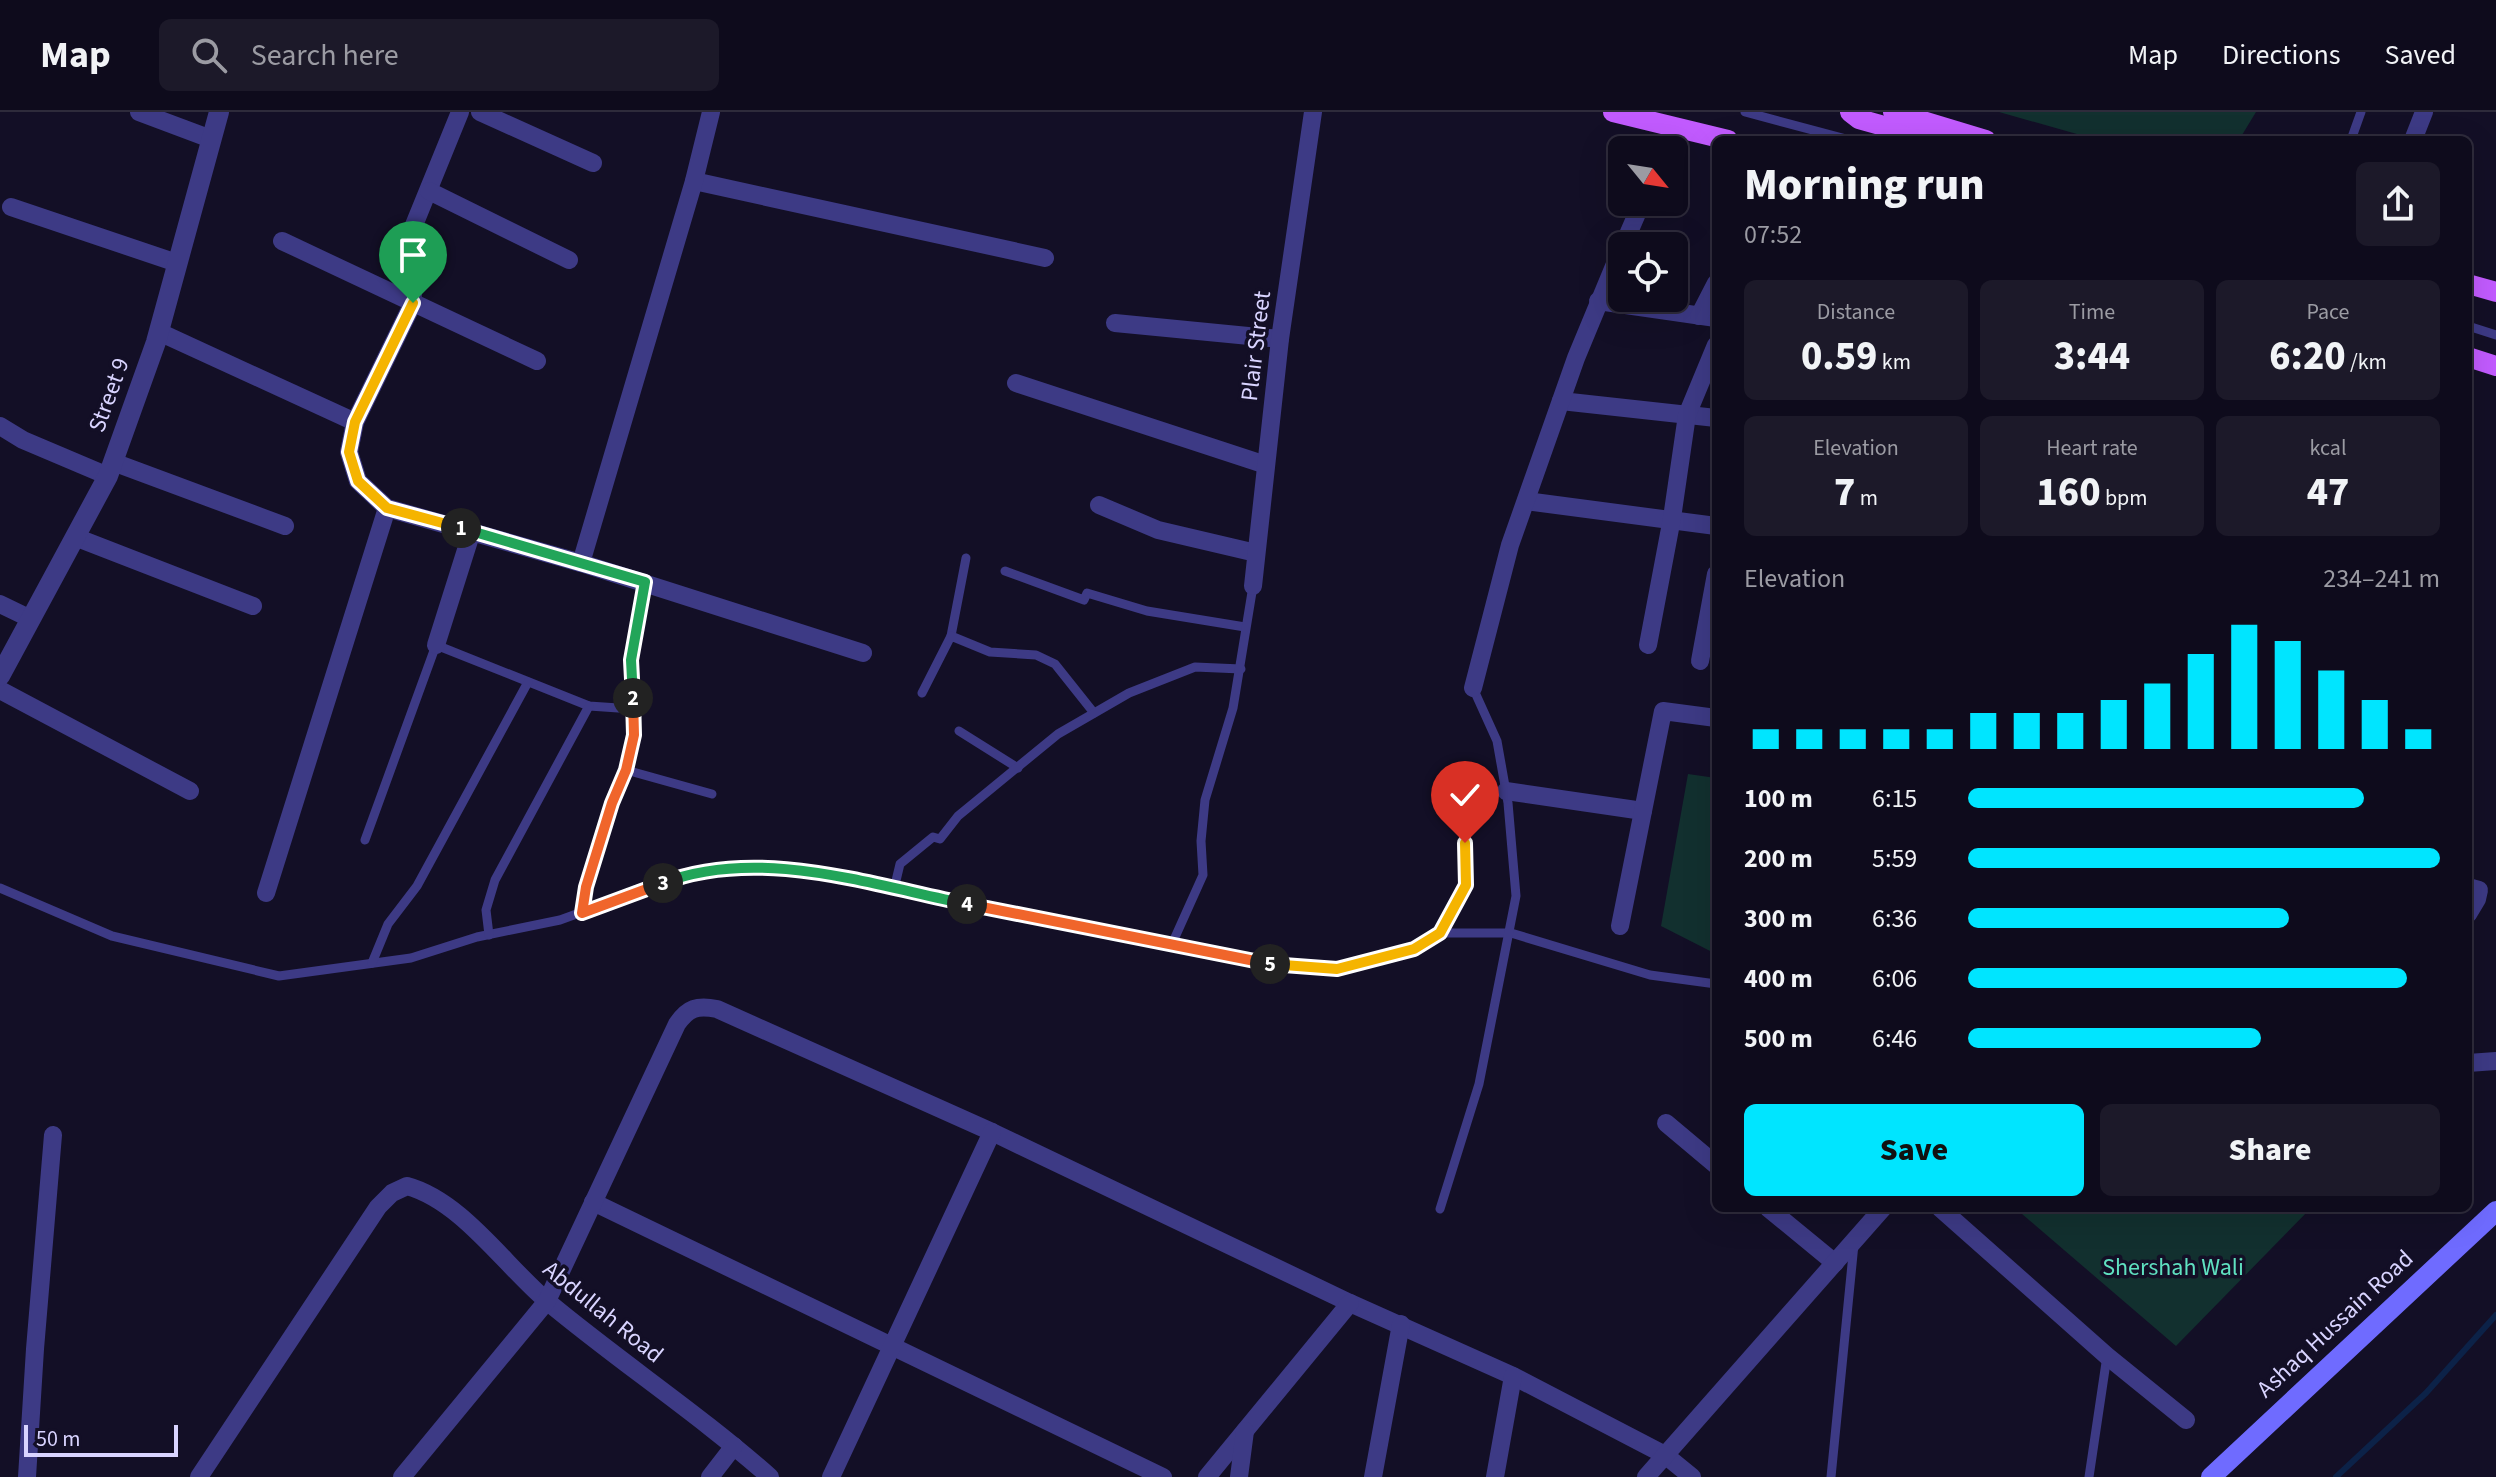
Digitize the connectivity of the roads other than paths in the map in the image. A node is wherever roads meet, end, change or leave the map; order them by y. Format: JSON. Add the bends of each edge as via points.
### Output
{"nodes":[{"id":1,"x":139,"y":112,"type":"edge"},
{"id":2,"x":219,"y":112,"type":"edge"},
{"id":3,"x":460,"y":112,"type":"edge"},
{"id":4,"x":480,"y":112,"type":"edge"},
{"id":5,"x":711,"y":112,"type":"edge"},
{"id":6,"x":1313,"y":112,"type":"edge"},
{"id":7,"x":1613,"y":112,"type":"edge"},
{"id":8,"x":1745,"y":112,"type":"edge"},
{"id":9,"x":1850,"y":112,"type":"edge"},
{"id":10,"x":1893,"y":112,"type":"edge"},
{"id":11,"x":2361,"y":112,"type":"edge"},
{"id":12,"x":2424,"y":112,"type":"edge"},
{"id":13,"x":1674,"y":127,"type":"junction"},
{"id":14,"x":1670,"y":136,"type":"edge"},
{"id":15,"x":1712,"y":136,"type":"edge"},
{"id":16,"x":1835,"y":136,"type":"edge"},
{"id":17,"x":1920,"y":136,"type":"edge"},
{"id":18,"x":1973,"y":136,"type":"edge"},
{"id":19,"x":2352,"y":136,"type":"edge"},
{"id":20,"x":2415,"y":136,"type":"edge"},
{"id":21,"x":211,"y":139,"type":"junction"},
{"id":22,"x":593,"y":163,"type":"dead end"},
{"id":23,"x":694,"y":181,"type":"junction"},
{"id":24,"x":429,"y":191,"type":"junction"},
{"id":25,"x":11,"y":207,"type":"dead end"},
{"id":26,"x":282,"y":241,"type":"dead end"},
{"id":27,"x":1045,"y":258,"type":"dead end"},
{"id":28,"x":569,"y":260,"type":"dead end"},
{"id":29,"x":177,"y":263,"type":"junction"},
{"id":30,"x":1608,"y":278,"type":"edge"},
{"id":31,"x":2472,"y":285,"type":"edge"},
{"id":32,"x":2496,"y":292,"type":"edge"},
{"id":33,"x":1598,"y":301,"type":"junction"},
{"id":34,"x":413,"y":303,"type":"junction"},
{"id":35,"x":1708,"y":317,"type":"edge"},
{"id":36,"x":1115,"y":323,"type":"dead end"},
{"id":37,"x":2472,"y":327,"type":"edge"},
{"id":38,"x":159,"y":332,"type":"junction"},
{"id":39,"x":2496,"y":335,"type":"edge"},
{"id":40,"x":1280,"y":339,"type":"junction"},
{"id":41,"x":1712,"y":355,"type":"edge"},
{"id":42,"x":2472,"y":358,"type":"edge"},
{"id":43,"x":537,"y":361,"type":"dead end"},
{"id":44,"x":2496,"y":366,"type":"edge"},
{"id":45,"x":1016,"y":383,"type":"dead end"},
{"id":46,"x":1561,"y":401,"type":"junction"},
{"id":47,"x":1687,"y":415,"type":"junction"},
{"id":48,"x":1712,"y":418,"type":"edge"},
{"id":49,"x":355,"y":422,"type":"junction"},
{"id":50,"x":0,"y":426,"type":"edge"},
{"id":51,"x":1266,"y":465,"type":"junction"},
{"id":52,"x":110,"y":469,"type":"junction"},
{"id":53,"x":1526,"y":501,"type":"junction"},
{"id":54,"x":1099,"y":505,"type":"dead end"},
{"id":55,"x":387,"y":508,"type":"junction"},
{"id":56,"x":1672,"y":518,"type":"junction"},
{"id":57,"x":1712,"y":525,"type":"edge"},
{"id":58,"x":285,"y":526,"type":"dead end"},
{"id":59,"x":472,"y":531,"type":"junction"},
{"id":60,"x":75,"y":537,"type":"junction"},
{"id":61,"x":1256,"y":553,"type":"junction"},
{"id":62,"x":966,"y":558,"type":"dead end"},
{"id":63,"x":581,"y":563,"type":"junction"},
{"id":64,"x":1005,"y":571,"type":"dead end"},
{"id":65,"x":645,"y":582,"type":"junction"},
{"id":66,"x":1253,"y":586,"type":"joint"},
{"id":67,"x":1712,"y":596,"type":"edge"},
{"id":68,"x":0,"y":604,"type":"edge"},
{"id":69,"x":253,"y":606,"type":"dead end"},
{"id":70,"x":31,"y":619,"type":"junction"},
{"id":71,"x":1245,"y":627,"type":"junction"},
{"id":72,"x":951,"y":636,"type":"junction"},
{"id":73,"x":436,"y":645,"type":"junction"},
{"id":74,"x":1648,"y":645,"type":"dead end"},
{"id":75,"x":863,"y":653,"type":"dead end"},
{"id":76,"x":1700,"y":661,"type":"dead end"},
{"id":77,"x":3,"y":665,"type":"edge"},
{"id":78,"x":1241,"y":669,"type":"junction"},
{"id":79,"x":528,"y":682,"type":"junction"},
{"id":80,"x":1473,"y":688,"type":"joint"},
{"id":81,"x":0,"y":690,"type":"edge"},
{"id":82,"x":922,"y":693,"type":"dead end"},
{"id":83,"x":589,"y":706,"type":"junction"},
{"id":84,"x":633,"y":709,"type":"junction"},
{"id":85,"x":1094,"y":713,"type":"junction"},
{"id":86,"x":1712,"y":717,"type":"edge"},
{"id":87,"x":959,"y":731,"type":"dead end"},
{"id":88,"x":1018,"y":768,"type":"junction"},
{"id":89,"x":626,"y":770,"type":"junction"},
{"id":90,"x":190,"y":791,"type":"dead end"},
{"id":91,"x":1506,"y":791,"type":"junction"},
{"id":92,"x":712,"y":794,"type":"dead end"},
{"id":93,"x":1462,"y":806,"type":"dead end"},
{"id":94,"x":1643,"y":811,"type":"junction"},
{"id":95,"x":365,"y":840,"type":"dead end"},
{"id":96,"x":0,"y":888,"type":"edge"},
{"id":97,"x":2472,"y":888,"type":"edge"},
{"id":98,"x":894,"y":889,"type":"junction"},
{"id":99,"x":266,"y":893,"type":"dead end"},
{"id":100,"x":2472,"y":907,"type":"edge"},
{"id":101,"x":582,"y":913,"type":"junction"},
{"id":102,"x":1620,"y":926,"type":"dead end"},
{"id":103,"x":1440,"y":933,"type":"junction"},
{"id":104,"x":1511,"y":933,"type":"junction"},
{"id":105,"x":489,"y":935,"type":"junction"},
{"id":106,"x":1172,"y":944,"type":"junction"},
{"id":107,"x":372,"y":963,"type":"junction"},
{"id":108,"x":1712,"y":983,"type":"edge"},
{"id":109,"x":2496,"y":1061,"type":"edge"},
{"id":110,"x":2472,"y":1063,"type":"edge"},
{"id":111,"x":1666,"y":1123,"type":"dead end"},
{"id":112,"x":992,"y":1132,"type":"junction"},
{"id":113,"x":53,"y":1135,"type":"dead end"},
{"id":114,"x":1712,"y":1162,"type":"edge"},
{"id":115,"x":593,"y":1202,"type":"junction"},
{"id":116,"x":1440,"y":1209,"type":"dead end"},
{"id":117,"x":2496,"y":1211,"type":"edge"},
{"id":118,"x":1773,"y":1212,"type":"edge"},
{"id":119,"x":1880,"y":1212,"type":"edge"},
{"id":120,"x":1945,"y":1212,"type":"edge"},
{"id":121,"x":1855,"y":1241,"type":"junction"},
{"id":122,"x":1835,"y":1263,"type":"junction"},
{"id":123,"x":547,"y":1301,"type":"junction"},
{"id":124,"x":1350,"y":1303,"type":"junction"},
{"id":125,"x":1401,"y":1324,"type":"junction"},
{"id":126,"x":892,"y":1346,"type":"junction"},
{"id":127,"x":2107,"y":1356,"type":"junction"},
{"id":128,"x":1513,"y":1376,"type":"junction"},
{"id":129,"x":2186,"y":1420,"type":"dead end"},
{"id":130,"x":1245,"y":1431,"type":"junction"},
{"id":131,"x":734,"y":1446,"type":"junction"},
{"id":132,"x":1665,"y":1455,"type":"junction"},
{"id":133,"x":27,"y":1477,"type":"edge"},
{"id":134,"x":199,"y":1477,"type":"edge"},
{"id":135,"x":402,"y":1477,"type":"edge"},
{"id":136,"x":710,"y":1477,"type":"edge"},
{"id":137,"x":770,"y":1477,"type":"edge"},
{"id":138,"x":831,"y":1477,"type":"edge"},
{"id":139,"x":1163,"y":1477,"type":"edge"},
{"id":140,"x":1207,"y":1477,"type":"edge"},
{"id":141,"x":1239,"y":1477,"type":"edge"},
{"id":142,"x":1373,"y":1477,"type":"edge"},
{"id":143,"x":1495,"y":1477,"type":"edge"},
{"id":144,"x":1646,"y":1477,"type":"edge"},
{"id":145,"x":1692,"y":1477,"type":"edge"},
{"id":146,"x":1831,"y":1477,"type":"edge"},
{"id":147,"x":2089,"y":1477,"type":"edge"},
{"id":148,"x":2211,"y":1477,"type":"edge"}],
"edges":[{"from":1,"to":21,"type":"street"},
{"from":2,"to":21,"type":"street","name":"Street 9"},
{"from":3,"to":24,"type":"street"},
{"from":4,"to":22,"type":"street"},
{"from":5,"to":23,"type":"street"},
{"from":6,"to":40,"type":"street","name":"Plair Street"},
{"from":7,"to":13,"type":"main road"},
{"from":8,"to":16,"type":"lane"},
{"from":9,"to":17,"type":"main road"},
{"from":10,"to":18,"type":"main road"},
{"from":11,"to":19,"type":"lane"},
{"from":12,"to":20,"type":"street"},
{"from":13,"to":14,"type":"street"},
{"from":13,"to":15,"type":"main road"},
{"from":21,"to":29,"type":"street","name":"Street 9"},
{"from":23,"to":27,"type":"street"},
{"from":23,"to":63,"type":"street"},
{"from":24,"to":28,"type":"street"},
{"from":24,"to":34,"type":"street","via":[[412,230]]},
{"from":25,"to":29,"type":"street"},
{"from":26,"to":34,"type":"street"},
{"from":29,"to":38,"type":"street","name":"Street 9"},
{"from":30,"to":33,"type":"street"},
{"from":31,"to":32,"type":"main road"},
{"from":33,"to":35,"type":"street"},
{"from":33,"to":46,"type":"street"},
{"from":34,"to":43,"type":"street"},
{"from":34,"to":49,"type":"street"},
{"from":36,"to":40,"type":"street"},
{"from":37,"to":39,"type":"lane"},
{"from":38,"to":49,"type":"street"},
{"from":38,"to":52,"type":"street","name":"Street 9"},
{"from":40,"to":51,"type":"street","name":"Plair Street"},
{"from":41,"to":47,"type":"street"},
{"from":42,"to":44,"type":"main road"},
{"from":45,"to":51,"type":"street"},
{"from":46,"to":47,"type":"street"},
{"from":46,"to":53,"type":"street"},
{"from":47,"to":48,"type":"street"},
{"from":47,"to":56,"type":"street"},
{"from":49,"to":55,"type":"street","via":[[349,452],[358,481]]},
{"from":50,"to":52,"type":"street","via":[[23,440]]},
{"from":51,"to":61,"type":"street","name":"Plair Street"},
{"from":52,"to":58,"type":"street"},
{"from":52,"to":60,"type":"street","name":"Street 9"},
{"from":53,"to":56,"type":"street"},
{"from":53,"to":80,"type":"street"},
{"from":54,"to":61,"type":"street","via":[[1158,530]]},
{"from":55,"to":59,"type":"street"},
{"from":55,"to":99,"type":"street"},
{"from":56,"to":57,"type":"street"},
{"from":56,"to":74,"type":"street"},
{"from":59,"to":63,"type":"street"},
{"from":59,"to":73,"type":"street"},
{"from":60,"to":69,"type":"street"},
{"from":60,"to":70,"type":"street","name":"Street 9"},
{"from":61,"to":66,"type":"street","name":"Plair Street"},
{"from":62,"to":72,"type":"lane"},
{"from":63,"to":65,"type":"street"},
{"from":64,"to":71,"type":"lane","via":[[1084,600],[1087,593],[1147,611]]},
{"from":65,"to":75,"type":"street"},
{"from":65,"to":84,"type":"lane","via":[[631,660]]},
{"from":66,"to":71,"type":"lane"},
{"from":67,"to":76,"type":"street"},
{"from":68,"to":70,"type":"street"},
{"from":70,"to":77,"type":"street","name":"Street 9"},
{"from":71,"to":78,"type":"lane"},
{"from":72,"to":82,"type":"lane"},
{"from":72,"to":85,"type":"lane","via":[[990,652],[1036,655],[1055,664]]},
{"from":73,"to":79,"type":"lane"},
{"from":73,"to":95,"type":"lane"},
{"from":78,"to":85,"type":"lane","via":[[1195,667]]},
{"from":78,"to":106,"type":"lane","via":[[1205,800],[1203,875]]},
{"from":79,"to":83,"type":"lane"},
{"from":79,"to":107,"type":"lane","via":[[417,886],[388,924]]},
{"from":80,"to":91,"type":"lane","via":[[1497,741]]},
{"from":81,"to":90,"type":"street"},
{"from":83,"to":84,"type":"lane"},
{"from":83,"to":105,"type":"lane","via":[[495,880],[486,910]]},
{"from":84,"to":89,"type":"lane"},
{"from":85,"to":88,"type":"lane","via":[[1058,734]]},
{"from":86,"to":94,"type":"street","via":[[1663,711]]},
{"from":87,"to":88,"type":"lane"},
{"from":88,"to":98,"type":"lane","via":[[958,816],[940,839],[933,837],[900,864]]},
{"from":89,"to":92,"type":"lane"},
{"from":89,"to":101,"type":"lane","via":[[590,873]]},
{"from":91,"to":94,"type":"street"},
{"from":91,"to":104,"type":"lane","via":[[1516,896]]},
{"from":93,"to":103,"type":"lane","via":[[1466,885]]},
{"from":94,"to":102,"type":"street"},
{"from":96,"to":107,"type":"lane","via":[[112,936],[279,976]]},
{"from":97,"to":100,"type":"street","via":[[2479,890]]},
{"from":98,"to":101,"type":"lane","via":[[797,870],[738,869],[689,873]]},
{"from":98,"to":106,"type":"lane"},
{"from":101,"to":105,"type":"lane"},
{"from":103,"to":104,"type":"lane"},
{"from":103,"to":106,"type":"lane","via":[[1414,949],[1337,969],[1284,967]]},
{"from":104,"to":108,"type":"lane","via":[[1650,975]]},
{"from":104,"to":116,"type":"lane","via":[[1479,1084]]},
{"from":105,"to":107,"type":"lane","via":[[411,958]]},
{"from":109,"to":110,"type":"street"},
{"from":111,"to":114,"type":"street"},
{"from":112,"to":115,"type":"street","via":[[702,1006],[687,1010],[677,1024]]},
{"from":112,"to":124,"type":"street"},
{"from":112,"to":126,"type":"street"},
{"from":113,"to":133,"type":"street"},
{"from":115,"to":123,"type":"street"},
{"from":115,"to":126,"type":"street"},
{"from":117,"to":148,"type":"main road","name":"Ashaq Hussain Road"},
{"from":118,"to":122,"type":"street"},
{"from":119,"to":121,"type":"street"},
{"from":120,"to":127,"type":"street"},
{"from":121,"to":122,"type":"street"},
{"from":121,"to":146,"type":"lane"},
{"from":122,"to":132,"type":"street"},
{"from":123,"to":131,"type":"street","name":"Abdullah Road"},
{"from":123,"to":134,"type":"street","name":"Abdullah Road","via":[[440,1199],[407,1186],[392,1193]]},
{"from":123,"to":135,"type":"street"},
{"from":124,"to":125,"type":"street"},
{"from":124,"to":130,"type":"street"},
{"from":125,"to":128,"type":"street"},
{"from":125,"to":142,"type":"street"},
{"from":126,"to":138,"type":"street"},
{"from":126,"to":139,"type":"street"},
{"from":127,"to":129,"type":"street"},
{"from":127,"to":147,"type":"lane"},
{"from":128,"to":132,"type":"street"},
{"from":128,"to":143,"type":"street"},
{"from":130,"to":140,"type":"street"},
{"from":130,"to":141,"type":"street"},
{"from":131,"to":136,"type":"street"},
{"from":131,"to":137,"type":"street","name":"Abdullah Road"},
{"from":132,"to":144,"type":"street"},
{"from":132,"to":145,"type":"street"}]}
